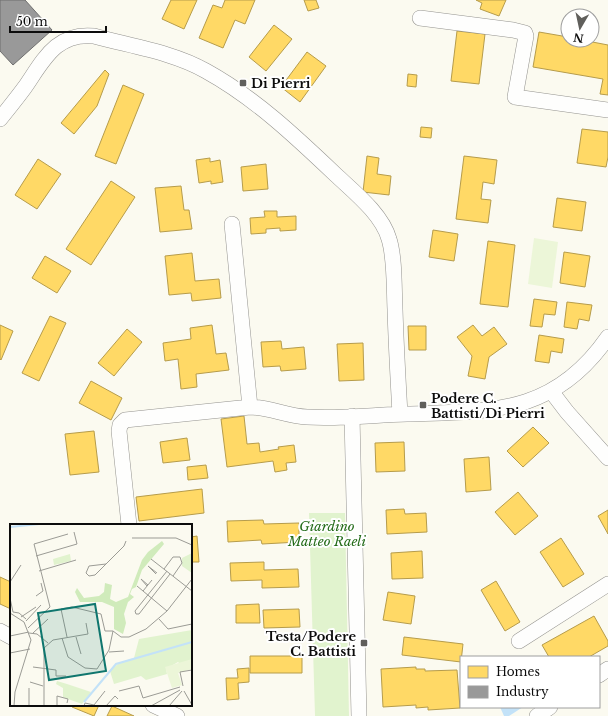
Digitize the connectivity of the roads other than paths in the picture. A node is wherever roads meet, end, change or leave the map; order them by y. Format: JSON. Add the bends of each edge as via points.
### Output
{"nodes":[{"id":1,"x":420,"y":18,"type":"dead end"},
{"id":2,"x":608,"y":110,"type":"edge"},
{"id":3,"x":0,"y":119,"type":"edge"},
{"id":4,"x":232,"y":224,"type":"dead end"},
{"id":5,"x":608,"y":337,"type":"edge"},
{"id":6,"x":551,"y":391,"type":"junction"},
{"id":7,"x":250,"y":407,"type":"junction"},
{"id":8,"x":400,"y":414,"type":"junction"},
{"id":9,"x":352,"y":416,"type":"junction"},
{"id":10,"x":608,"y":458,"type":"edge"},
{"id":11,"x":129,"y":524,"type":"edge"},
{"id":12,"x":608,"y":584,"type":"edge"},
{"id":13,"x":0,"y":631,"type":"edge"},
{"id":14,"x":10,"y":636,"type":"edge"},
{"id":15,"x":519,"y":641,"type":"dead end"},
{"id":16,"x":155,"y":706,"type":"edge"},
{"id":17,"x":549,"y":708,"type":"edge"},
{"id":18,"x":177,"y":716,"type":"edge"},
{"id":19,"x":359,"y":716,"type":"edge"},
{"id":20,"x":537,"y":716,"type":"edge"}],
"edges":[{"from":1,"to":2,"type":"street","via":[[522,31],[526,36],[515,97]]},
{"from":3,"to":8,"type":"street","via":[[45,57],[65,40],[79,36],[94,36],[177,58],[206,71],[242,93],[288,130],[372,211],[386,230],[390,244],[394,289]]},
{"from":4,"to":7,"type":"street"},
{"from":5,"to":6,"type":"street","via":[[578,372]]},
{"from":6,"to":8,"type":"street","via":[[527,402],[500,408]]},
{"from":6,"to":10,"type":"street"},
{"from":7,"to":9,"type":"street","via":[[305,417]]},
{"from":7,"to":11,"type":"street","via":[[123,421],[119,431]]},
{"from":8,"to":9,"type":"street"},
{"from":9,"to":19,"type":"street"},
{"from":12,"to":15,"type":"street"},
{"from":13,"to":14,"type":"street"},
{"from":16,"to":18,"type":"street"},
{"from":17,"to":20,"type":"street"}]}
